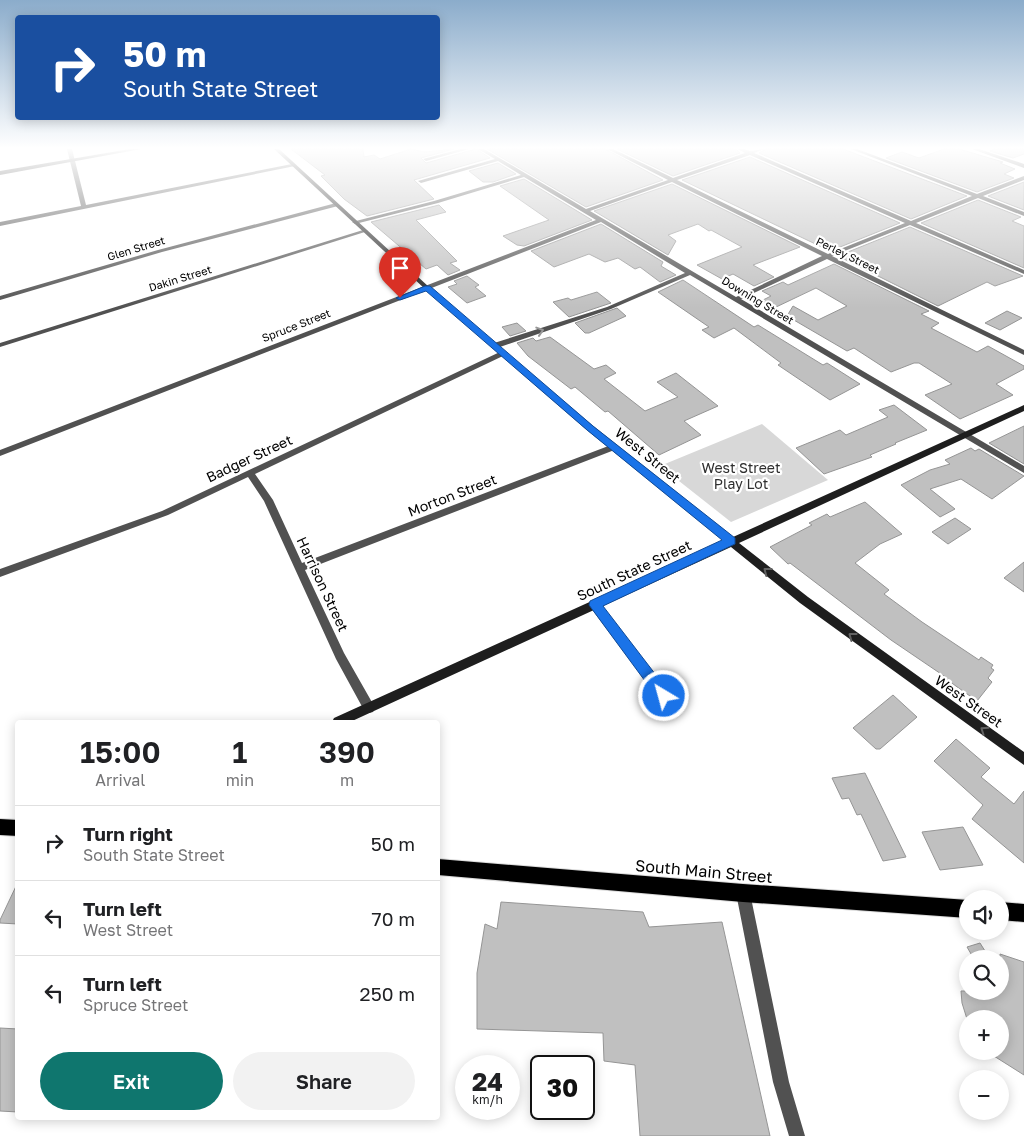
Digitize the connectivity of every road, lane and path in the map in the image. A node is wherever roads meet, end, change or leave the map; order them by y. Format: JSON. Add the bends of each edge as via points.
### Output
{"nodes":[{"id":1,"x":83,"y":202,"type":"edge"},
{"id":2,"x":109,"y":202,"type":"edge"},
{"id":3,"x":333,"y":202,"type":"edge"},
{"id":4,"x":436,"y":202,"type":"edge"},
{"id":5,"x":570,"y":202,"type":"edge"},
{"id":6,"x":611,"y":202,"type":"edge"},
{"id":7,"x":717,"y":202,"type":"edge"},
{"id":8,"x":865,"y":202,"type":"edge"},
{"id":9,"x":962,"y":202,"type":"edge"},
{"id":10,"x":993,"y":202,"type":"edge"},
{"id":11,"x":336,"y":205,"type":"junction"},
{"id":12,"x":84,"y":207,"type":"junction"},
{"id":13,"x":585,"y":211,"type":"junction"},
{"id":14,"x":1024,"y":214,"type":"edge"},
{"id":15,"x":601,"y":220,"type":"junction"},
{"id":16,"x":355,"y":222,"type":"junction"},
{"id":17,"x":912,"y":222,"type":"junction"},
{"id":18,"x":0,"y":224,"type":"edge"},
{"id":19,"x":365,"y":231,"type":"junction"},
{"id":20,"x":828,"y":257,"type":"junction"},
{"id":21,"x":1024,"y":272,"type":"edge"},
{"id":22,"x":690,"y":273,"type":"junction"},
{"id":23,"x":427,"y":288,"type":"junction"},
{"id":24,"x":0,"y":298,"type":"edge"},
{"id":25,"x":736,"y":299,"type":"junction"},
{"id":26,"x":0,"y":345,"type":"edge"},
{"id":27,"x":494,"y":346,"type":"junction"},
{"id":28,"x":502,"y":353,"type":"junction"},
{"id":29,"x":1024,"y":354,"type":"edge"},
{"id":30,"x":1024,"y":408,"type":"edge"},
{"id":31,"x":966,"y":435,"type":"junction"},
{"id":32,"x":614,"y":447,"type":"junction"},
{"id":33,"x":0,"y":453,"type":"edge"},
{"id":34,"x":1024,"y":470,"type":"edge"},
{"id":35,"x":250,"y":473,"type":"junction"},
{"id":36,"x":731,"y":541,"type":"junction"},
{"id":37,"x":300,"y":568,"type":"junction"},
{"id":38,"x":0,"y":572,"type":"edge"},
{"id":39,"x":595,"y":605,"type":"junction"},
{"id":40,"x":664,"y":696,"type":"dead end"},
{"id":41,"x":369,"y":708,"type":"junction"},
{"id":42,"x":342,"y":720,"type":"edge"},
{"id":43,"x":1024,"y":758,"type":"edge"},
{"id":44,"x":0,"y":827,"type":"edge"},
{"id":45,"x":15,"y":828,"type":"edge"},
{"id":46,"x":440,"y":867,"type":"edge"},
{"id":47,"x":743,"y":893,"type":"junction"},
{"id":48,"x":959,"y":908,"type":"edge"},
{"id":49,"x":1009,"y":912,"type":"edge"},
{"id":50,"x":1024,"y":913,"type":"edge"},
{"id":51,"x":797,"y":1136,"type":"edge"}],
"edges":[{"from":1,"to":12,"type":"street"},
{"from":2,"to":12,"type":"street"},
{"from":3,"to":11,"type":"street","name":"West Street"},
{"from":4,"to":16,"type":"street"},
{"from":5,"to":13,"type":"street","name":"Downing Street"},
{"from":6,"to":13,"type":"street"},
{"from":7,"to":20,"type":"street","name":"Perley Street"},
{"from":8,"to":17,"type":"street"},
{"from":9,"to":17,"type":"street"},
{"from":10,"to":14,"type":"street"},
{"from":11,"to":16,"type":"street","name":"West Street"},
{"from":11,"to":24,"type":"street","name":"Glen Street","via":[[160,251]]},
{"from":12,"to":18,"type":"street"},
{"from":13,"to":15,"type":"street","name":"Downing Street"},
{"from":15,"to":22,"type":"street","name":"Downing Street"},
{"from":15,"to":23,"type":"street","name":"Spruce Street"},
{"from":16,"to":19,"type":"street","name":"West Street"},
{"from":17,"to":20,"type":"street"},
{"from":17,"to":21,"type":"street"},
{"from":19,"to":23,"type":"street","name":"West Street"},
{"from":19,"to":26,"type":"street","name":"Dakin Street"},
{"from":20,"to":25,"type":"street"},
{"from":20,"to":29,"type":"street","name":"Perley Street"},
{"from":22,"to":25,"type":"street","name":"Downing Street"},
{"from":27,"to":22,"type":"street","one_way":true,"via":[[609,308]]},
{"from":23,"to":27,"type":"street","name":"West Street"},
{"from":23,"to":33,"type":"street","name":"Spruce Street"},
{"from":25,"to":31,"type":"street","name":"Downing Street"},
{"from":27,"to":28,"type":"street","name":"West Street"},
{"from":28,"to":32,"type":"street","name":"West Street"},
{"from":28,"to":35,"type":"street","name":"Badger Street"},
{"from":30,"to":31,"type":"street","name":"South State Street"},
{"from":31,"to":34,"type":"street","name":"Downing Street"},
{"from":31,"to":36,"type":"street","name":"South State Street"},
{"from":32,"to":36,"type":"street","name":"West Street"},
{"from":32,"to":37,"type":"street","name":"Morton Street"},
{"from":35,"to":37,"type":"street","name":"Harrison Street","via":[[268,500]]},
{"from":35,"to":38,"type":"street","name":"Badger Street","via":[[166,513]]},
{"from":36,"to":39,"type":"street","name":"South State Street"},
{"from":43,"to":36,"type":"street","name":"West Street","one_way":true,"via":[[868,648]]},
{"from":37,"to":41,"type":"street","name":"Harrison Street","via":[[340,656]]},
{"from":39,"to":40,"type":"street"},
{"from":39,"to":41,"type":"street","name":"South State Street"},
{"from":41,"to":42,"type":"street","name":"South State Street"},
{"from":44,"to":45,"type":"main road"},
{"from":46,"to":47,"type":"main road","name":"South Main Street"},
{"from":47,"to":48,"type":"main road","name":"South Main Street"},
{"from":47,"to":51,"type":"street","via":[[781,1082]]},
{"from":49,"to":50,"type":"main road"}]}
